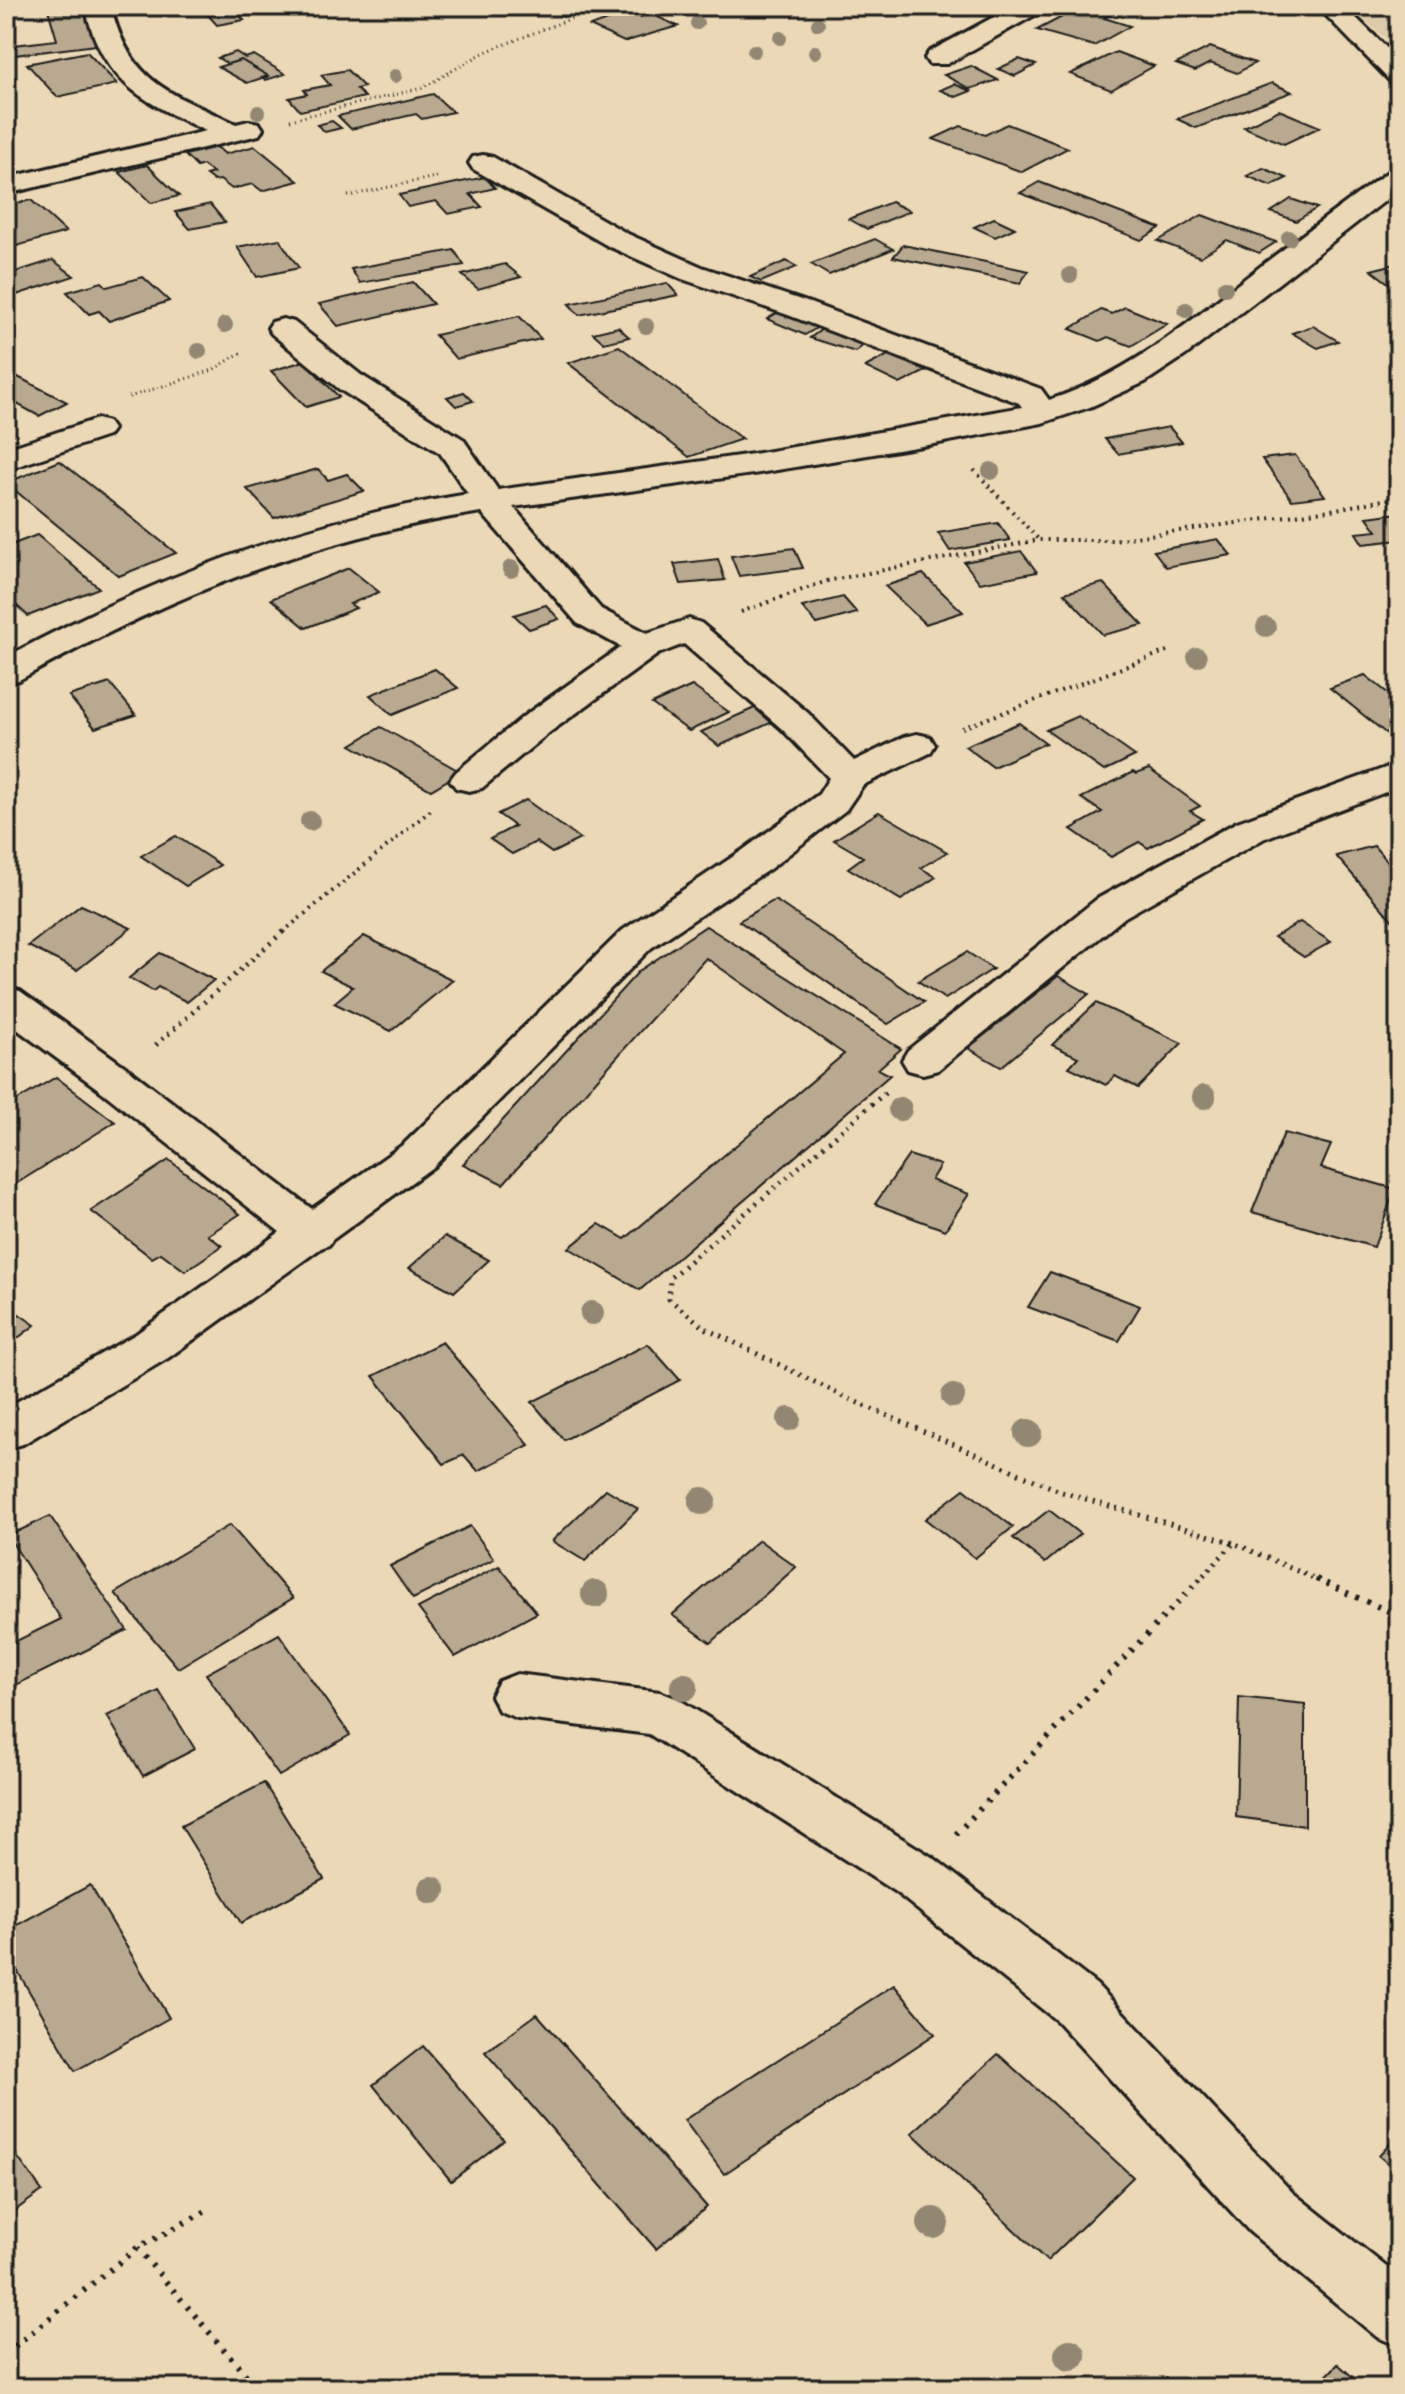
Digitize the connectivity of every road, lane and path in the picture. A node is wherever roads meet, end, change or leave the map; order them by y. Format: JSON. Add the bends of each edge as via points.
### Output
{"nodes":[{"id":1,"x":98,"y":6,"type":"edge"},
{"id":2,"x":603,"y":6,"type":"edge"},
{"id":3,"x":1033,"y":6,"type":"edge"},
{"id":4,"x":1330,"y":6,"type":"edge"},
{"id":5,"x":938,"y":58,"type":"dead end"},
{"id":6,"x":1399,"y":75,"type":"edge"},
{"id":7,"x":241,"y":131,"type":"junction"},
{"id":8,"x":483,"y":163,"type":"joint"},
{"id":9,"x":1399,"y":177,"type":"edge"},
{"id":10,"x":6,"y":186,"type":"edge"},
{"id":11,"x":348,"y":196,"type":"dead end"},
{"id":12,"x":283,"y":328,"type":"joint"},
{"id":13,"x":1042,"y":413,"type":"junction"},
{"id":14,"x":97,"y":429,"type":"joint"},
{"id":15,"x":939,"y":432,"type":"junction"},
{"id":16,"x":6,"y":460,"type":"edge"},
{"id":17,"x":1399,"y":497,"type":"edge"},
{"id":18,"x":490,"y":502,"type":"junction"},
{"id":19,"x":1039,"y":540,"type":"junction"},
{"id":20,"x":689,"y":630,"type":"junction"},
{"id":21,"x":645,"y":646,"type":"junction"},
{"id":22,"x":1167,"y":651,"type":"dead end"},
{"id":23,"x":6,"y":672,"type":"edge"},
{"id":24,"x":917,"y":745,"type":"joint"},
{"id":25,"x":1399,"y":774,"type":"edge"},
{"id":26,"x":849,"y":777,"type":"junction"},
{"id":27,"x":469,"y":780,"type":"joint"},
{"id":28,"x":6,"y":1001,"type":"edge"},
{"id":29,"x":923,"y":1060,"type":"joint"},
{"id":30,"x":116,"y":1081,"type":"junction"},
{"id":31,"x":313,"y":1234,"type":"junction"},
{"id":32,"x":6,"y":1431,"type":"edge"},
{"id":33,"x":1234,"y":1543,"type":"junction"},
{"id":34,"x":1399,"y":1616,"type":"edge"},
{"id":35,"x":517,"y":1696,"type":"dead end"},
{"id":36,"x":916,"y":1876,"type":"junction"},
{"id":37,"x":210,"y":2209,"type":"dead end"},
{"id":38,"x":137,"y":2248,"type":"junction"},
{"id":39,"x":1399,"y":2316,"type":"edge"},
{"id":40,"x":6,"y":2353,"type":"edge"},
{"id":41,"x":257,"y":2388,"type":"edge"}],
"edges":[{"from":1,"to":7,"type":"street","via":[[113,59],[131,79]]},
{"from":2,"to":7,"type":"path","via":[[485,52],[422,88]]},
{"from":3,"to":5,"type":"street"},
{"from":4,"to":6,"type":"street"},
{"from":7,"to":10,"type":"street"},
{"from":8,"to":11,"type":"path"},
{"from":8,"to":13,"type":"street","via":[[618,240],[692,273],[1030,396]]},
{"from":9,"to":13,"type":"street","via":[[1162,360],[1111,387]]},
{"from":12,"to":14,"type":"path","via":[[213,370],[112,402]]},
{"from":12,"to":18,"type":"street","via":[[350,382],[452,446]]},
{"from":13,"to":15,"type":"street"},
{"from":14,"to":16,"type":"street"},
{"from":15,"to":18,"type":"street","via":[[739,468]]},
{"from":15,"to":19,"type":"path"},
{"from":17,"to":19,"type":"path","via":[[1113,540]]},
{"from":18,"to":21,"type":"street","via":[[589,616]]},
{"from":18,"to":23,"type":"street","via":[[366,525],[247,559],[133,606]]},
{"from":19,"to":20,"type":"path","via":[[827,581]]},
{"from":20,"to":21,"type":"street"},
{"from":20,"to":26,"type":"street","via":[[795,721]]},
{"from":21,"to":27,"type":"street"},
{"from":22,"to":24,"type":"path"},
{"from":24,"to":26,"type":"street"},
{"from":25,"to":29,"type":"street","via":[[1251,830],[1111,908]]},
{"from":26,"to":31,"type":"street","via":[[833,802],[637,939],[419,1155]]},
{"from":27,"to":30,"type":"path","via":[[311,907]]},
{"from":28,"to":30,"type":"street"},
{"from":29,"to":33,"type":"path","via":[[670,1278],[669,1299],[705,1328],[790,1370],[1062,1492]]},
{"from":30,"to":31,"type":"street"},
{"from":31,"to":32,"type":"street","via":[[152,1346]]},
{"from":33,"to":34,"type":"path"},
{"from":33,"to":36,"type":"path"},
{"from":35,"to":36,"type":"street","via":[[660,1714]]},
{"from":36,"to":39,"type":"street","via":[[1077,2003],[1271,2212]]},
{"from":37,"to":38,"type":"path"},
{"from":38,"to":40,"type":"path"},
{"from":38,"to":41,"type":"path"}]}
